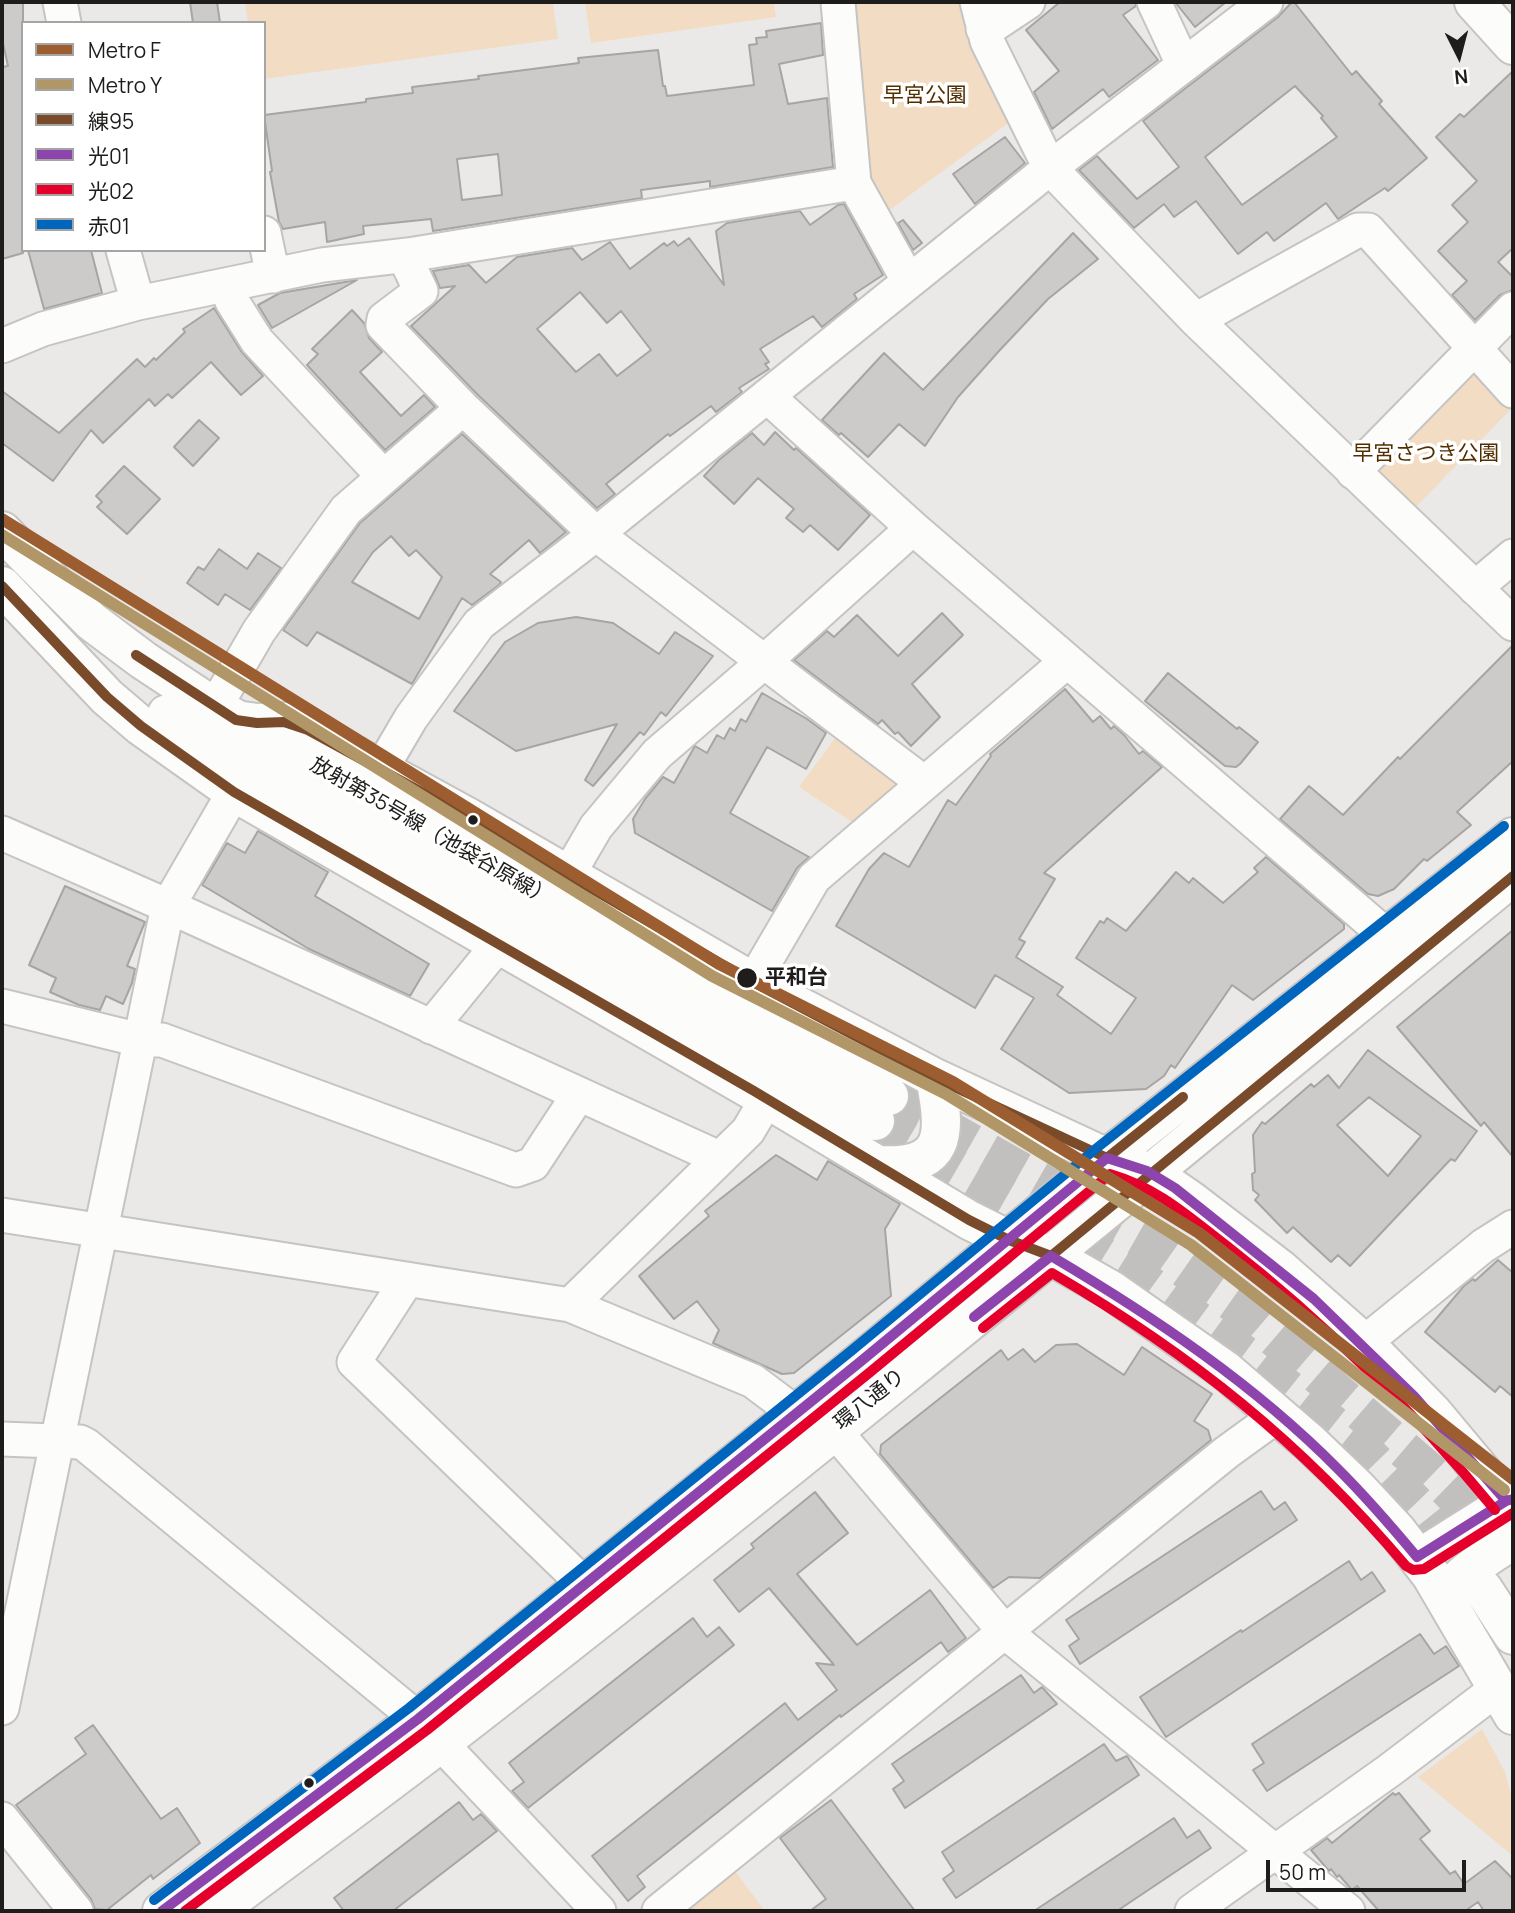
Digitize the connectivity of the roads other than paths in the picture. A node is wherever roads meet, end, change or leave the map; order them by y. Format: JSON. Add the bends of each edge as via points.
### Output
{"nodes":[{"id":1,"x":60,"y":2,"type":"edge"},
{"id":2,"x":838,"y":2,"type":"edge"},
{"id":3,"x":1028,"y":2,"type":"edge"},
{"id":4,"x":1154,"y":2,"type":"edge"},
{"id":5,"x":1266,"y":2,"type":"edge"},
{"id":6,"x":1474,"y":2,"type":"edge"},
{"id":7,"x":980,"y":15,"type":"edge"},
{"id":8,"x":65,"y":21,"type":"edge"},
{"id":9,"x":1513,"y":45,"type":"edge"},
{"id":10,"x":1183,"y":64,"type":"junction"},
{"id":11,"x":1049,"y":167,"type":"junction"},
{"id":12,"x":854,"y":183,"type":"junction"},
{"id":13,"x":266,"y":243,"type":"edge"},
{"id":14,"x":124,"y":252,"type":"edge"},
{"id":15,"x":408,"y":255,"type":"junction"},
{"id":16,"x":273,"y":276,"type":"junction"},
{"id":17,"x":908,"y":280,"type":"junction"},
{"id":18,"x":226,"y":286,"type":"junction"},
{"id":19,"x":138,"y":303,"type":"junction"},
{"id":20,"x":1513,"y":309,"type":"edge"},
{"id":21,"x":1196,"y":320,"type":"junction"},
{"id":22,"x":2,"y":346,"type":"edge"},
{"id":23,"x":1475,"y":348,"type":"junction"},
{"id":24,"x":1513,"y":391,"type":"edge"},
{"id":25,"x":767,"y":396,"type":"junction"},
{"id":26,"x":463,"y":408,"type":"junction"},
{"id":27,"x":1353,"y":471,"type":"junction"},
{"id":28,"x":383,"y":476,"type":"junction"},
{"id":29,"x":913,"y":528,"type":"junction"},
{"id":30,"x":2,"y":531,"type":"edge"},
{"id":31,"x":596,"y":534,"type":"junction"},
{"id":32,"x":1513,"y":556,"type":"edge"},
{"id":33,"x":2,"y":584,"type":"edge"},
{"id":34,"x":1475,"y":589,"type":"junction"},
{"id":35,"x":1513,"y":624,"type":"edge"},
{"id":36,"x":765,"y":661,"type":"junction"},
{"id":37,"x":1066,"y":662,"type":"junction"},
{"id":38,"x":225,"y":713,"type":"junction"},
{"id":39,"x":381,"y":769,"type":"junction"},
{"id":40,"x":924,"y":783,"type":"junction"},
{"id":41,"x":234,"y":792,"type":"junction"},
{"id":42,"x":2,"y":833,"type":"edge"},
{"id":43,"x":1513,"y":837,"type":"edge"},
{"id":44,"x":568,"y":875,"type":"junction"},
{"id":45,"x":1513,"y":876,"type":"edge"},
{"id":46,"x":168,"y":906,"type":"junction"},
{"id":47,"x":1387,"y":936,"type":"junction"},
{"id":48,"x":498,"y":945,"type":"junction"},
{"id":49,"x":753,"y":982,"type":"junction"},
{"id":50,"x":2,"y":1006,"type":"edge"},
{"id":51,"x":431,"y":1027,"type":"junction"},
{"id":52,"x":139,"y":1040,"type":"junction"},
{"id":53,"x":935,"y":1078,"type":"junction"},
{"id":54,"x":579,"y":1094,"type":"junction"},
{"id":55,"x":767,"y":1099,"type":"junction"},
{"id":56,"x":719,"y":1158,"type":"junction"},
{"id":57,"x":1107,"y":1158,"type":"junction"},
{"id":58,"x":877,"y":1165,"type":"junction"},
{"id":59,"x":1151,"y":1173,"type":"junction"},
{"id":60,"x":2,"y":1215,"type":"edge"},
{"id":61,"x":1513,"y":1227,"type":"edge"},
{"id":62,"x":100,"y":1231,"type":"junction"},
{"id":63,"x":1009,"y":1240,"type":"junction"},
{"id":64,"x":1051,"y":1256,"type":"junction"},
{"id":65,"x":407,"y":1280,"type":"junction"},
{"id":66,"x":570,"y":1305,"type":"junction"},
{"id":67,"x":1364,"y":1343,"type":"junction"},
{"id":68,"x":797,"y":1414,"type":"junction"},
{"id":69,"x":1278,"y":1415,"type":"junction"},
{"id":70,"x":834,"y":1430,"type":"junction"},
{"id":71,"x":2,"y":1439,"type":"edge"},
{"id":72,"x":57,"y":1441,"type":"junction"},
{"id":73,"x":1511,"y":1503,"type":"edge"},
{"id":74,"x":1513,"y":1542,"type":"edge"},
{"id":75,"x":1417,"y":1557,"type":"junction"},
{"id":76,"x":585,"y":1585,"type":"junction"},
{"id":77,"x":1483,"y":1589,"type":"tunnel mouth"},
{"id":78,"x":1451,"y":1609,"type":"junction"},
{"id":79,"x":1005,"y":1632,"type":"junction"},
{"id":80,"x":1513,"y":1635,"type":"edge"},
{"id":81,"x":1506,"y":1701,"type":"edge"},
{"id":82,"x":2,"y":1708,"type":"edge"},
{"id":83,"x":430,"y":1730,"type":"junction"},
{"id":84,"x":2,"y":1819,"type":"edge"},
{"id":85,"x":1276,"y":1852,"type":"junction"},
{"id":86,"x":76,"y":1911,"type":"edge"},
{"id":87,"x":162,"y":1911,"type":"edge"},
{"id":88,"x":216,"y":1911,"type":"edge"},
{"id":89,"x":599,"y":1911,"type":"edge"},
{"id":90,"x":659,"y":1911,"type":"edge"},
{"id":91,"x":1192,"y":1911,"type":"edge"},
{"id":92,"x":1348,"y":1911,"type":"edge"}],
"edges":[{"from":1,"to":8,"type":"street"},
{"from":2,"to":12,"type":"street"},
{"from":3,"to":7,"type":"street","via":[[995,24]]},
{"from":4,"to":10,"type":"street"},
{"from":5,"to":10,"type":"street"},
{"from":6,"to":9,"type":"main road"},
{"from":7,"to":11,"type":"street","via":[[1004,78]]},
{"from":10,"to":11,"type":"street"},
{"from":11,"to":17,"type":"street"},
{"from":11,"to":21,"type":"street"},
{"from":12,"to":15,"type":"street"},
{"from":12,"to":17,"type":"street"},
{"from":13,"to":16,"type":"street"},
{"from":14,"to":19,"type":"street"},
{"from":15,"to":16,"type":"street"},
{"from":15,"to":26,"type":"street","via":[[421,291],[384,319],[383,326]]},
{"from":16,"to":18,"type":"street"},
{"from":17,"to":25,"type":"street"},
{"from":18,"to":19,"type":"street"},
{"from":18,"to":28,"type":"street","via":[[257,341]]},
{"from":19,"to":22,"type":"street","via":[[43,329]]},
{"from":20,"to":23,"type":"street"},
{"from":21,"to":23,"type":"street","via":[[1364,229]]},
{"from":21,"to":27,"type":"street"},
{"from":23,"to":24,"type":"street"},
{"from":23,"to":27,"type":"street"},
{"from":25,"to":29,"type":"street"},
{"from":25,"to":31,"type":"street"},
{"from":26,"to":28,"type":"street"},
{"from":26,"to":31,"type":"street"},
{"from":27,"to":34,"type":"street"},
{"from":28,"to":38,"type":"street","via":[[346,510],[259,631]]},
{"from":29,"to":36,"type":"street"},
{"from":29,"to":37,"type":"street"},
{"from":30,"to":38,"type":"main road","name":"放射第35号線（池袋谷原線）","via":[[91,621]]},
{"from":31,"to":36,"type":"street"},
{"from":31,"to":39,"type":"street","via":[[479,624],[411,718]]},
{"from":32,"to":34,"type":"street"},
{"from":33,"to":38,"type":"main road","name":"放射第35号線（池袋谷原線）","via":[[124,686],[258,773],[882,1108]]},
{"from":33,"to":41,"type":"main road","via":[[89,681],[141,726]]},
{"from":34,"to":35,"type":"street"},
{"from":36,"to":40,"type":"street"},
{"from":36,"to":44,"type":"street","via":[[657,754],[596,827]]},
{"from":37,"to":40,"type":"street"},
{"from":37,"to":47,"type":"street"},
{"from":38,"to":39,"type":"main road","via":[[308,730]]},
{"from":39,"to":44,"type":"main road"},
{"from":40,"to":49,"type":"street","via":[[814,878]]},
{"from":41,"to":46,"type":"street"},
{"from":41,"to":48,"type":"main road"},
{"from":42,"to":46,"type":"street"},
{"from":43,"to":47,"type":"main road","name":"環八通り"},
{"from":44,"to":49,"type":"main road"},
{"from":45,"to":59,"type":"main road","name":"環八通り"},
{"from":46,"to":51,"type":"street"},
{"from":46,"to":52,"type":"street"},
{"from":47,"to":57,"type":"main road","name":"環八通り"},
{"from":48,"to":51,"type":"street"},
{"from":48,"to":55,"type":"main road"},
{"from":49,"to":53,"type":"main road"},
{"from":50,"to":52,"type":"street"},
{"from":51,"to":54,"type":"street"},
{"from":52,"to":54,"type":"street","via":[[162,1040],[516,1170],[534,1164]]},
{"from":52,"to":62,"type":"street"},
{"from":53,"to":57,"type":"main road"},
{"from":53,"to":58,"type":"main road","via":[[943,1113],[935,1150],[902,1166]]},
{"from":54,"to":56,"type":"street"},
{"from":55,"to":56,"type":"street","via":[[748,1130]]},
{"from":55,"to":58,"type":"main road"},
{"from":56,"to":66,"type":"street"},
{"from":57,"to":59,"type":"main road"},
{"from":57,"to":63,"type":"main road","name":"環八通り"},
{"from":58,"to":63,"type":"main road"},
{"from":59,"to":64,"type":"main road","name":"環八通り"},
{"from":59,"to":67,"type":"main road","via":[[1280,1269]]},
{"from":60,"to":62,"type":"street"},
{"from":61,"to":67,"type":"street"},
{"from":62,"to":65,"type":"street"},
{"from":62,"to":72,"type":"street"},
{"from":63,"to":64,"type":"main road"},
{"from":63,"to":68,"type":"main road","name":"環八通り"},
{"from":64,"to":69,"type":"main road","via":[[1111,1290],[1214,1362]]},
{"from":64,"to":70,"type":"main road","name":"環八通り"},
{"from":65,"to":66,"type":"street"},
{"from":65,"to":76,"type":"street","via":[[354,1362]]},
{"from":66,"to":68,"type":"street","via":[[753,1381]]},
{"from":67,"to":73,"type":"main road"},
{"from":68,"to":76,"type":"main road","name":"環八通り"},
{"from":69,"to":75,"type":"main road","via":[[1357,1488]]},
{"from":69,"to":79,"type":"street"},
{"from":70,"to":79,"type":"street"},
{"from":70,"to":83,"type":"main road","name":"環八通り"},
{"from":71,"to":72,"type":"street"},
{"from":72,"to":82,"type":"street"},
{"from":72,"to":83,"type":"street","via":[[86,1445]]},
{"from":73,"to":75,"type":"street"},
{"from":74,"to":78,"type":"main road","via":[[1454,1584]]},
{"from":75,"to":78,"type":"main road"},
{"from":76,"to":83,"type":"main road","name":"環八通り"},
{"from":77,"to":80,"type":"main road"},
{"from":78,"to":81,"type":"main road"},
{"from":79,"to":85,"type":"street"},
{"from":79,"to":90,"type":"street"},
{"from":81,"to":85,"type":"street"},
{"from":83,"to":87,"type":"main road","name":"環八通り"},
{"from":83,"to":88,"type":"main road","name":"環八通り"},
{"from":83,"to":89,"type":"street"},
{"from":84,"to":86,"type":"street"},
{"from":85,"to":91,"type":"street"},
{"from":85,"to":92,"type":"street"}]}
